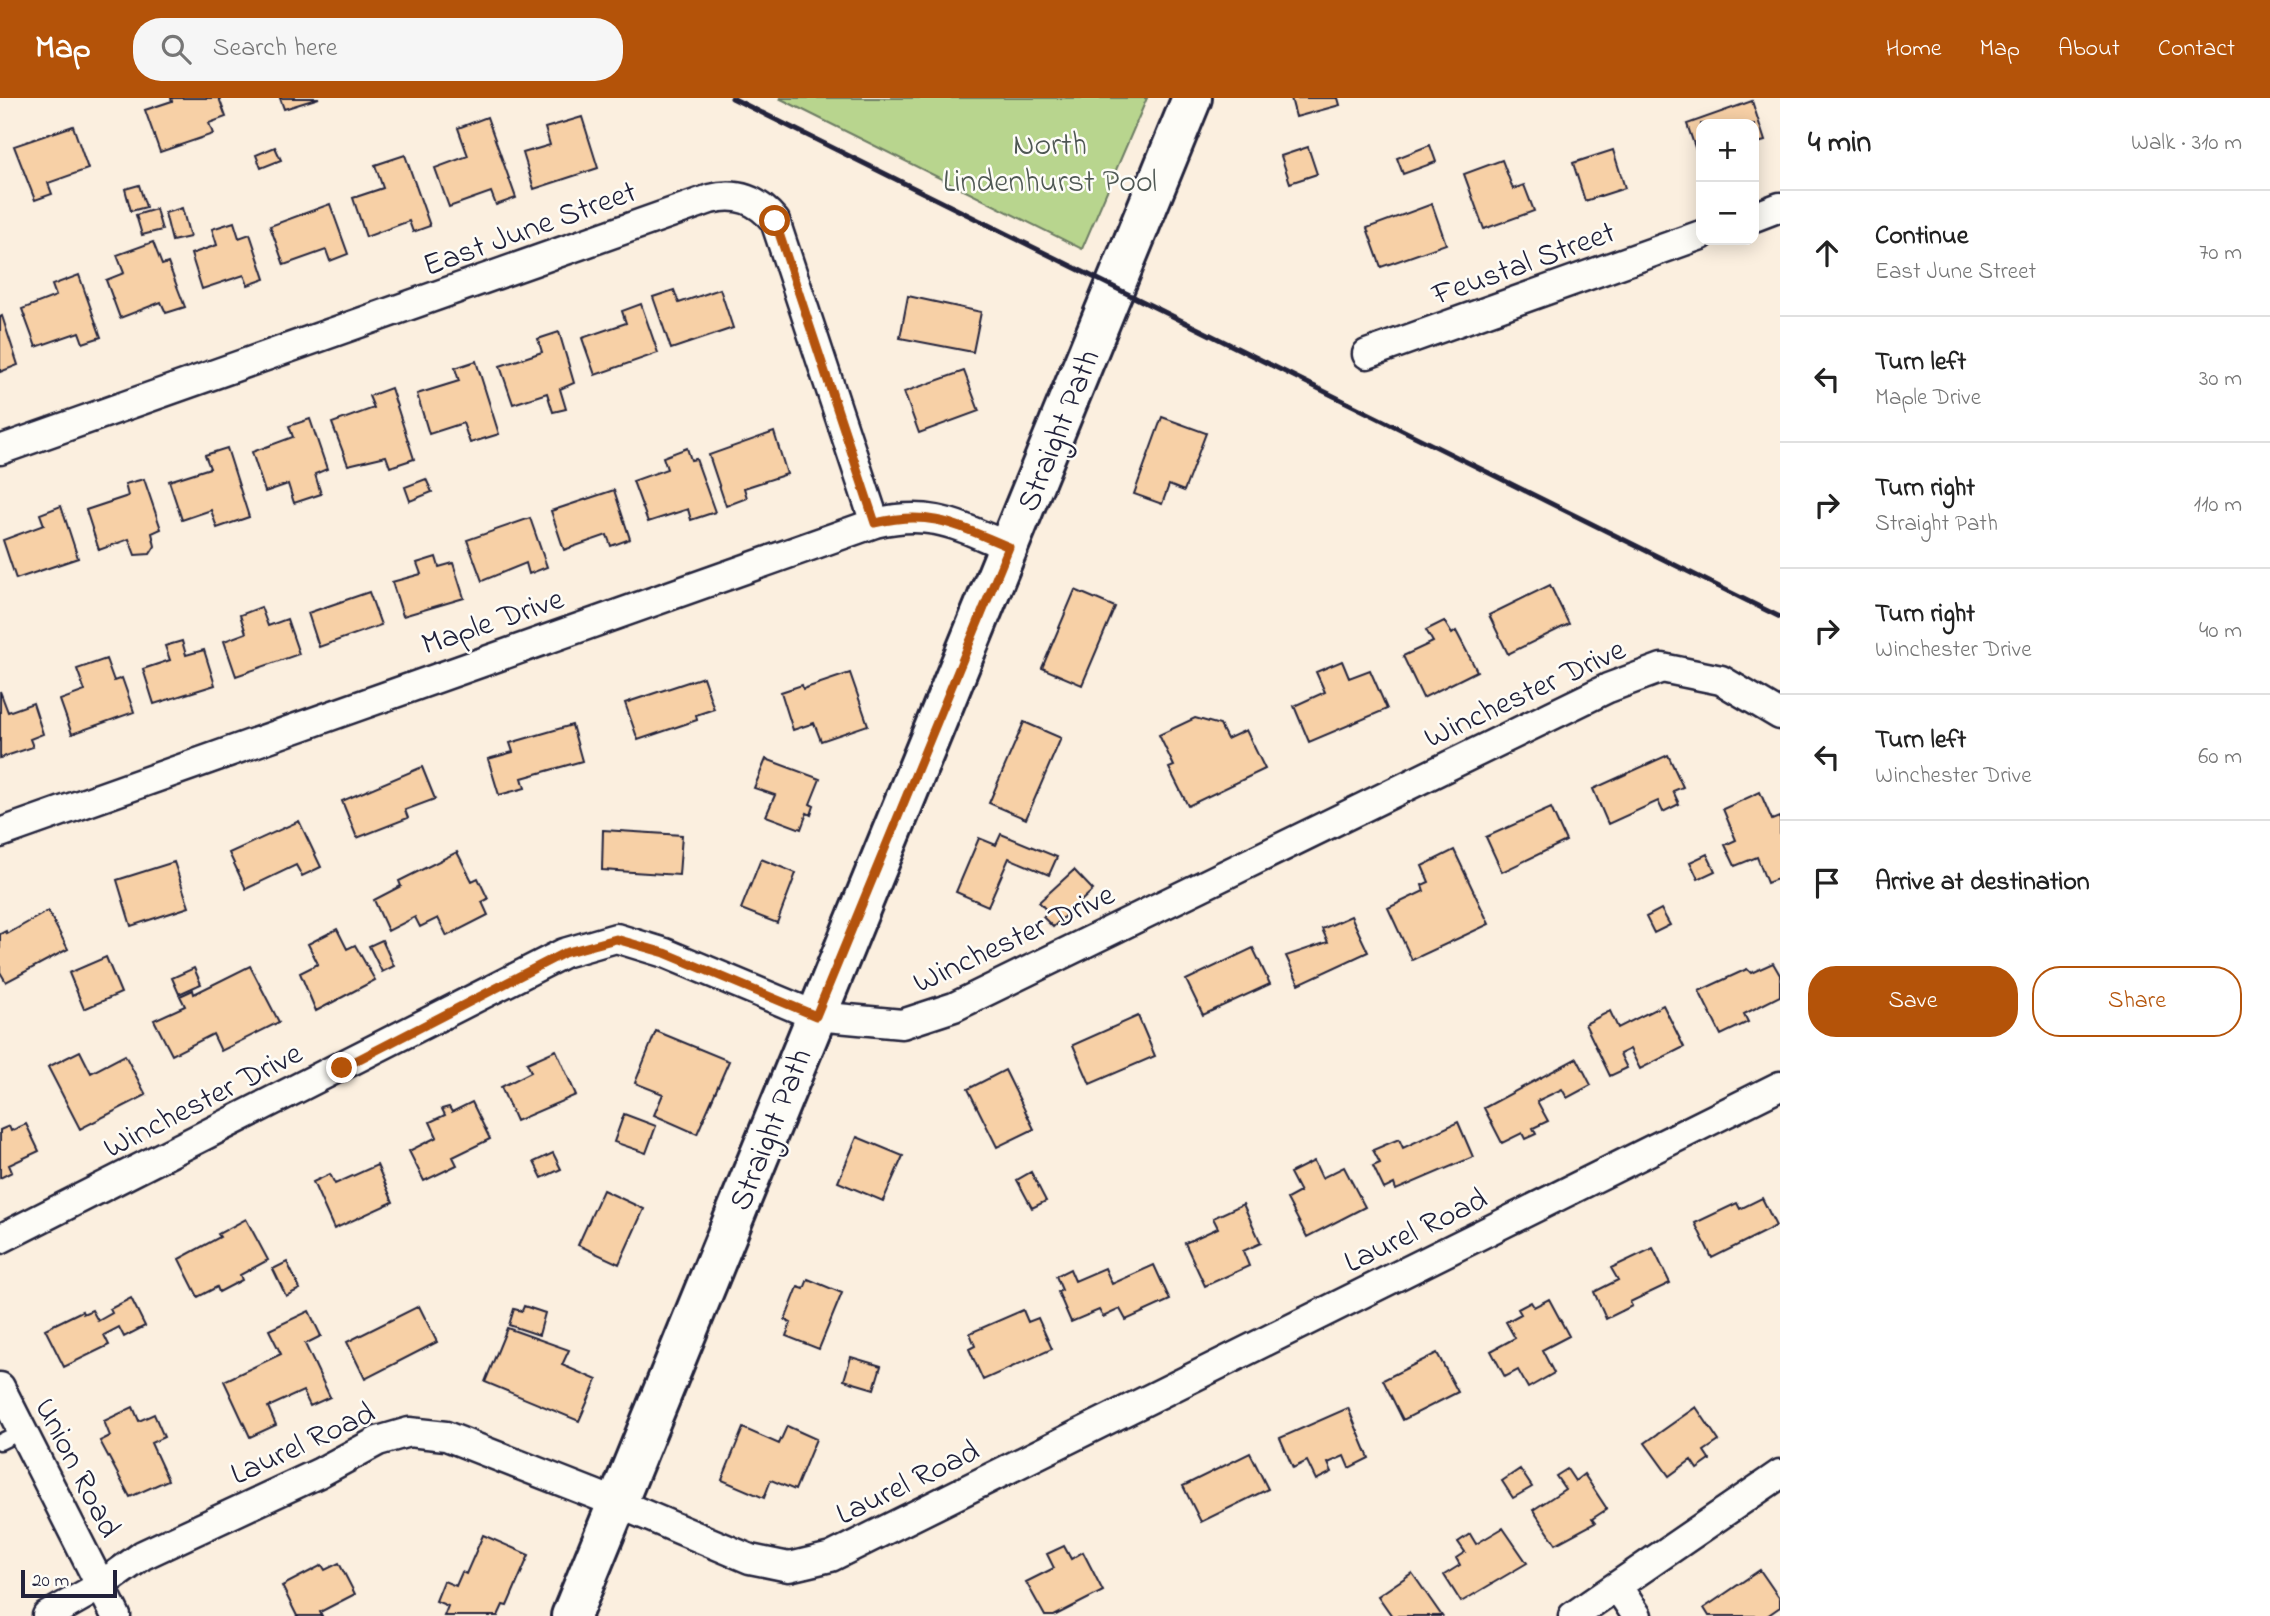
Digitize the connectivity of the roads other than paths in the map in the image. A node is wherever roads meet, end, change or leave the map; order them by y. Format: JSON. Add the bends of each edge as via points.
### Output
{"nodes":[{"id":1,"x":1192,"y":98,"type":"edge"},
{"id":2,"x":1780,"y":207,"type":"edge"},
{"id":3,"x":1759,"y":215,"type":"edge"},
{"id":4,"x":1696,"y":237,"type":"edge"},
{"id":5,"x":1367,"y":354,"type":"dead end"},
{"id":6,"x":0,"y":450,"type":"edge"},
{"id":7,"x":875,"y":523,"type":"junction"},
{"id":8,"x":1009,"y":547,"type":"junction"},
{"id":9,"x":1780,"y":715,"type":"edge"},
{"id":10,"x":0,"y":833,"type":"edge"},
{"id":11,"x":816,"y":1016,"type":"junction"},
{"id":12,"x":1780,"y":1086,"type":"edge"},
{"id":13,"x":0,"y":1239,"type":"edge"},
{"id":14,"x":0,"y":1387,"type":"edge"},
{"id":15,"x":11,"y":1437,"type":"edge"},
{"id":16,"x":1780,"y":1474,"type":"edge"},
{"id":17,"x":617,"y":1503,"type":"junction"},
{"id":18,"x":100,"y":1586,"type":"junction"},
{"id":19,"x":1617,"y":1586,"type":"junction"},
{"id":20,"x":47,"y":1616,"type":"edge"},
{"id":21,"x":116,"y":1616,"type":"edge"},
{"id":22,"x":571,"y":1616,"type":"edge"},
{"id":23,"x":1573,"y":1616,"type":"edge"},
{"id":24,"x":1637,"y":1616,"type":"edge"}],
"edges":[{"from":1,"to":8,"type":"main road","name":"Straight Path"},
{"from":2,"to":3,"type":"street"},
{"from":4,"to":5,"type":"street","name":"Feustal Street"},
{"from":6,"to":7,"type":"street","name":"East June Street","via":[[710,199],[735,196],[757,204],[775,221]]},
{"from":7,"to":8,"type":"street","name":"Maple Drive","via":[[927,517]]},
{"from":7,"to":10,"type":"street","name":"Maple Drive"},
{"from":8,"to":11,"type":"main road","name":"Straight Path"},
{"from":9,"to":11,"type":"street","name":"Winchester Drive","via":[[1721,680],[1662,668],[1608,688],[954,1007],[902,1024]]},
{"from":11,"to":13,"type":"street","name":"Winchester Drive","via":[[665,953],[616,939],[564,953]]},
{"from":11,"to":17,"type":"main road","name":"Straight Path"},
{"from":12,"to":17,"type":"street","name":"Laurel Road","via":[[831,1557],[789,1567],[750,1559]]},
{"from":14,"to":15,"type":"street","name":"Union Road"},
{"from":15,"to":18,"type":"street","name":"Union Road"},
{"from":16,"to":19,"type":"street"},
{"from":17,"to":18,"type":"street","name":"Laurel Road","via":[[446,1436],[409,1432],[378,1441],[143,1555]]},
{"from":17,"to":22,"type":"main road","name":"Straight Path"},
{"from":18,"to":20,"type":"street","name":"Laurel Road"},
{"from":18,"to":21,"type":"street","name":"Union Road"},
{"from":19,"to":23,"type":"street"},
{"from":19,"to":24,"type":"street"}]}
